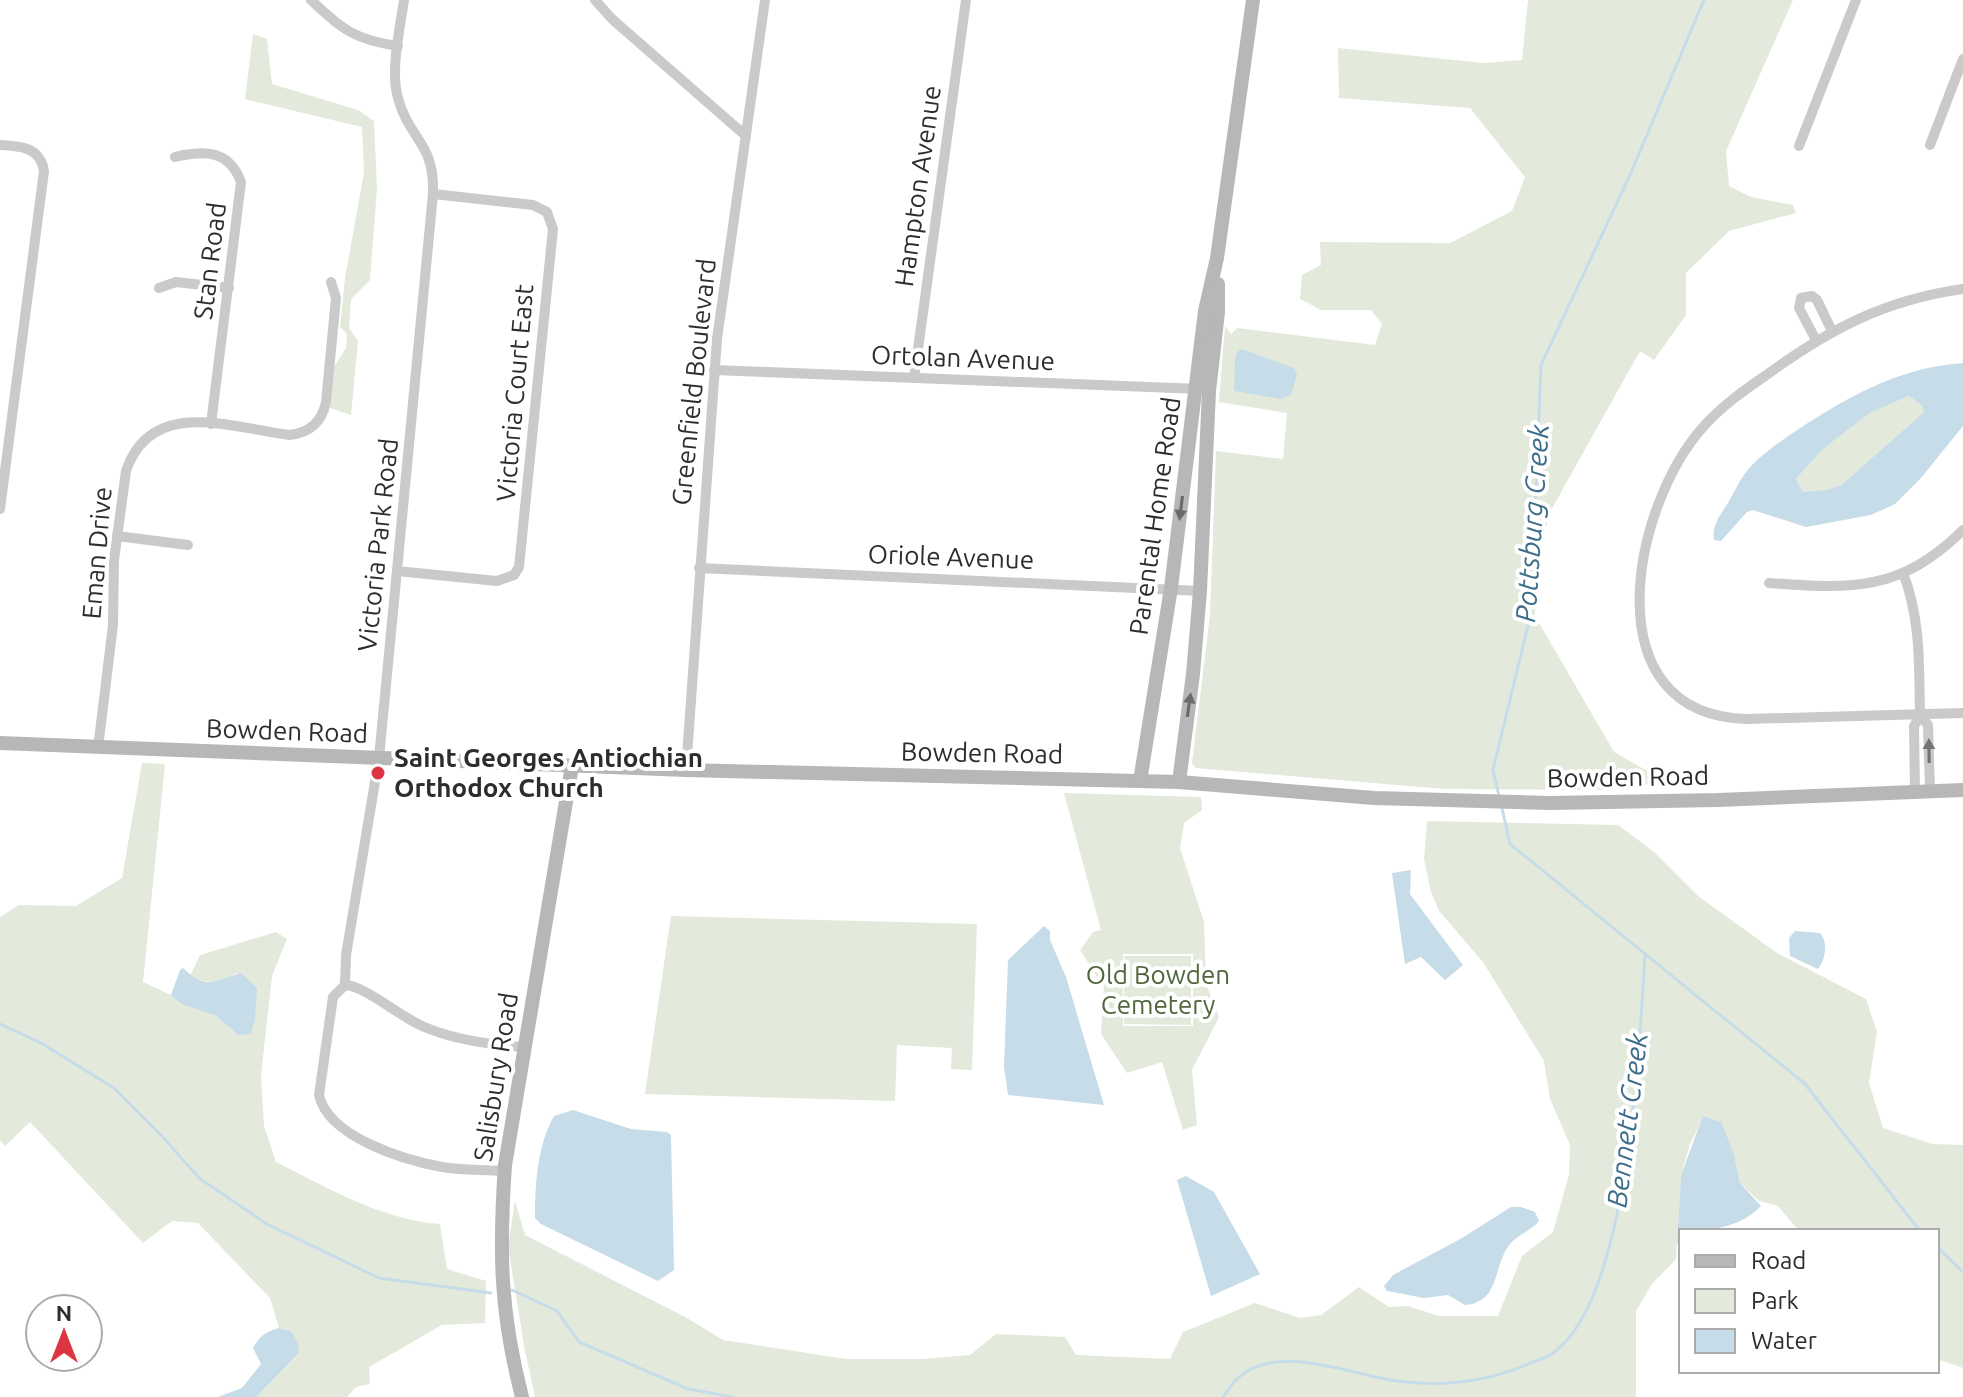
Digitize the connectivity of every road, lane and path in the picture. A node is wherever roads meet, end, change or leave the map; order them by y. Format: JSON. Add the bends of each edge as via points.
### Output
{"nodes":[{"id":1,"x":311,"y":0,"type":"edge"},
{"id":2,"x":404,"y":0,"type":"edge"},
{"id":3,"x":595,"y":0,"type":"edge"},
{"id":4,"x":765,"y":0,"type":"edge"},
{"id":5,"x":966,"y":0,"type":"edge"},
{"id":6,"x":1253,"y":0,"type":"edge"},
{"id":7,"x":1856,"y":0,"type":"edge"},
{"id":8,"x":398,"y":46,"type":"junction"},
{"id":9,"x":1963,"y":59,"type":"edge"},
{"id":10,"x":746,"y":136,"type":"junction"},
{"id":11,"x":0,"y":145,"type":"edge"},
{"id":12,"x":1930,"y":145,"type":"dead end"},
{"id":13,"x":1799,"y":146,"type":"dead end"},
{"id":14,"x":175,"y":157,"type":"dead end"},
{"id":15,"x":433,"y":194,"type":"junction"},
{"id":16,"x":331,"y":282,"type":"dead end"},
{"id":17,"x":159,"y":288,"type":"dead end"},
{"id":18,"x":229,"y":288,"type":"junction"},
{"id":19,"x":1963,"y":289,"type":"edge"},
{"id":20,"x":1832,"y":331,"type":"junction"},
{"id":21,"x":1816,"y":340,"type":"junction"},
{"id":22,"x":714,"y":370,"type":"junction"},
{"id":23,"x":914,"y":378,"type":"junction"},
{"id":24,"x":1203,"y":390,"type":"junction"},
{"id":25,"x":211,"y":424,"type":"junction"},
{"id":26,"x":1191,"y":431,"type":"junction"},
{"id":27,"x":1208,"y":432,"type":"junction"},
{"id":28,"x":0,"y":509,"type":"edge"},
{"id":29,"x":1963,"y":530,"type":"edge"},
{"id":30,"x":117,"y":536,"type":"junction"},
{"id":31,"x":188,"y":545,"type":"dead end"},
{"id":32,"x":699,"y":568,"type":"junction"},
{"id":33,"x":397,"y":571,"type":"junction"},
{"id":34,"x":1903,"y":573,"type":"junction"},
{"id":35,"x":1769,"y":583,"type":"dead end"},
{"id":36,"x":1171,"y":588,"type":"junction"},
{"id":37,"x":1200,"y":591,"type":"junction"},
{"id":38,"x":1963,"y":713,"type":"edge"},
{"id":39,"x":1920,"y":716,"type":"junction"},
{"id":40,"x":0,"y":743,"type":"edge"},
{"id":41,"x":98,"y":748,"type":"junction"},
{"id":42,"x":379,"y":758,"type":"junction"},
{"id":43,"x":572,"y":766,"type":"junction"},
{"id":44,"x":686,"y":770,"type":"junction"},
{"id":45,"x":1140,"y":781,"type":"junction"},
{"id":46,"x":1179,"y":782,"type":"junction"},
{"id":47,"x":1963,"y":790,"type":"edge"},
{"id":48,"x":1922,"y":791,"type":"junction"},
{"id":49,"x":345,"y":985,"type":"junction"},
{"id":50,"x":526,"y":1047,"type":"junction"},
{"id":51,"x":504,"y":1171,"type":"junction"},
{"id":52,"x":522,"y":1397,"type":"edge"}],
"edges":[{"from":1,"to":8,"type":"street","via":[[350,34]]},
{"from":2,"to":8,"type":"street","name":"Victoria Park Road"},
{"from":3,"to":10,"type":"street"},
{"from":4,"to":10,"type":"street","name":"Greenfield Boulevard"},
{"from":5,"to":23,"type":"street","name":"Hampton Avenue"},
{"from":6,"to":24,"type":"main road","name":"Parental Home Road","via":[[1205,311]]},
{"from":7,"to":13,"type":"street"},
{"from":8,"to":15,"type":"street","name":"Victoria Park Road","via":[[397,97],[427,149]]},
{"from":9,"to":12,"type":"street"},
{"from":10,"to":22,"type":"street","name":"Greenfield Boulevard"},
{"from":11,"to":28,"type":"street","via":[[36,153],[44,171]]},
{"from":14,"to":18,"type":"street","name":"Stan Road","via":[[210,153],[237,172],[241,194]]},
{"from":15,"to":33,"type":"street","name":"Victoria Park Road"},
{"from":15,"to":33,"type":"street","name":"Victoria Court East","via":[[541,207],[551,218],[551,244],[519,567],[514,575],[497,581]]},
{"from":16,"to":25,"type":"street","name":"Eman Drive","via":[[336,298],[321,418],[308,430],[289,435]]},
{"from":17,"to":18,"type":"street","via":[[176,282]]},
{"from":18,"to":25,"type":"street","name":"Stan Road"},
{"from":19,"to":20,"type":"street","via":[[1892,304]]},
{"from":20,"to":21,"type":"street"},
{"from":20,"to":21,"type":"street","via":[[1817,300],[1801,298],[1799,308]]},
{"from":21,"to":39,"type":"street","via":[[1733,398],[1677,463],[1646,542],[1642,635],[1660,678],[1686,702],[1730,719]]},
{"from":22,"to":23,"type":"street","name":"Ortolan Avenue"},
{"from":22,"to":32,"type":"street","name":"Greenfield Boulevard"},
{"from":23,"to":24,"type":"street","name":"Ortolan Avenue"},
{"from":24,"to":26,"type":"main road","name":"Parental Home Road"},
{"from":24,"to":27,"type":"main road","name":"Parental Home Road"},
{"from":25,"to":30,"type":"street","name":"Eman Drive","via":[[170,424],[142,441],[126,471]]},
{"from":26,"to":27,"type":"main road"},
{"from":26,"to":36,"type":"main road","name":"Parental Home Road","one_way":true},
{"from":27,"to":37,"type":"main road","name":"Parental Home Road"},
{"from":29,"to":34,"type":"street"},
{"from":30,"to":31,"type":"street"},
{"from":30,"to":41,"type":"street","name":"Eman Drive"},
{"from":32,"to":36,"type":"street","name":"Oriole Avenue"},
{"from":32,"to":44,"type":"street","name":"Greenfield Boulevard"},
{"from":33,"to":42,"type":"street","name":"Victoria Park Road"},
{"from":34,"to":35,"type":"street","via":[[1845,587]]},
{"from":34,"to":39,"type":"street","via":[[1918,631]]},
{"from":36,"to":37,"type":"street","name":"Oriole Avenue"},
{"from":36,"to":45,"type":"main road","name":"Parental Home Road"},
{"from":46,"to":37,"type":"main road","name":"Parental Home Road","one_way":true},
{"from":38,"to":39,"type":"street"},
{"from":39,"to":48,"type":"street","via":[[1914,726]]},
{"from":40,"to":41,"type":"main road","name":"Bowden Road"},
{"from":41,"to":42,"type":"main road","name":"Bowden Road"},
{"from":42,"to":43,"type":"main road","name":"Bowden Road"},
{"from":42,"to":49,"type":"street","name":"Victoria Park Road"},
{"from":43,"to":44,"type":"main road","name":"Bowden Road"},
{"from":43,"to":50,"type":"main road","name":"Salisbury Road"},
{"from":44,"to":45,"type":"main road","name":"Bowden Road"},
{"from":45,"to":46,"type":"main road","name":"Bowden Road"},
{"from":46,"to":48,"type":"main road","name":"Bowden Road","via":[[1550,803]]},
{"from":47,"to":48,"type":"main road","name":"Bowden Road"},
{"from":49,"to":50,"type":"street","via":[[362,989],[434,1031]]},
{"from":49,"to":51,"type":"street","name":"Victoria Park Road","via":[[333,997],[319,1095],[323,1110],[377,1147],[443,1167]]},
{"from":50,"to":51,"type":"main road","name":"Salisbury Road"},
{"from":51,"to":52,"type":"main road","name":"Salisbury Road","via":[[504,1315]]}]}
